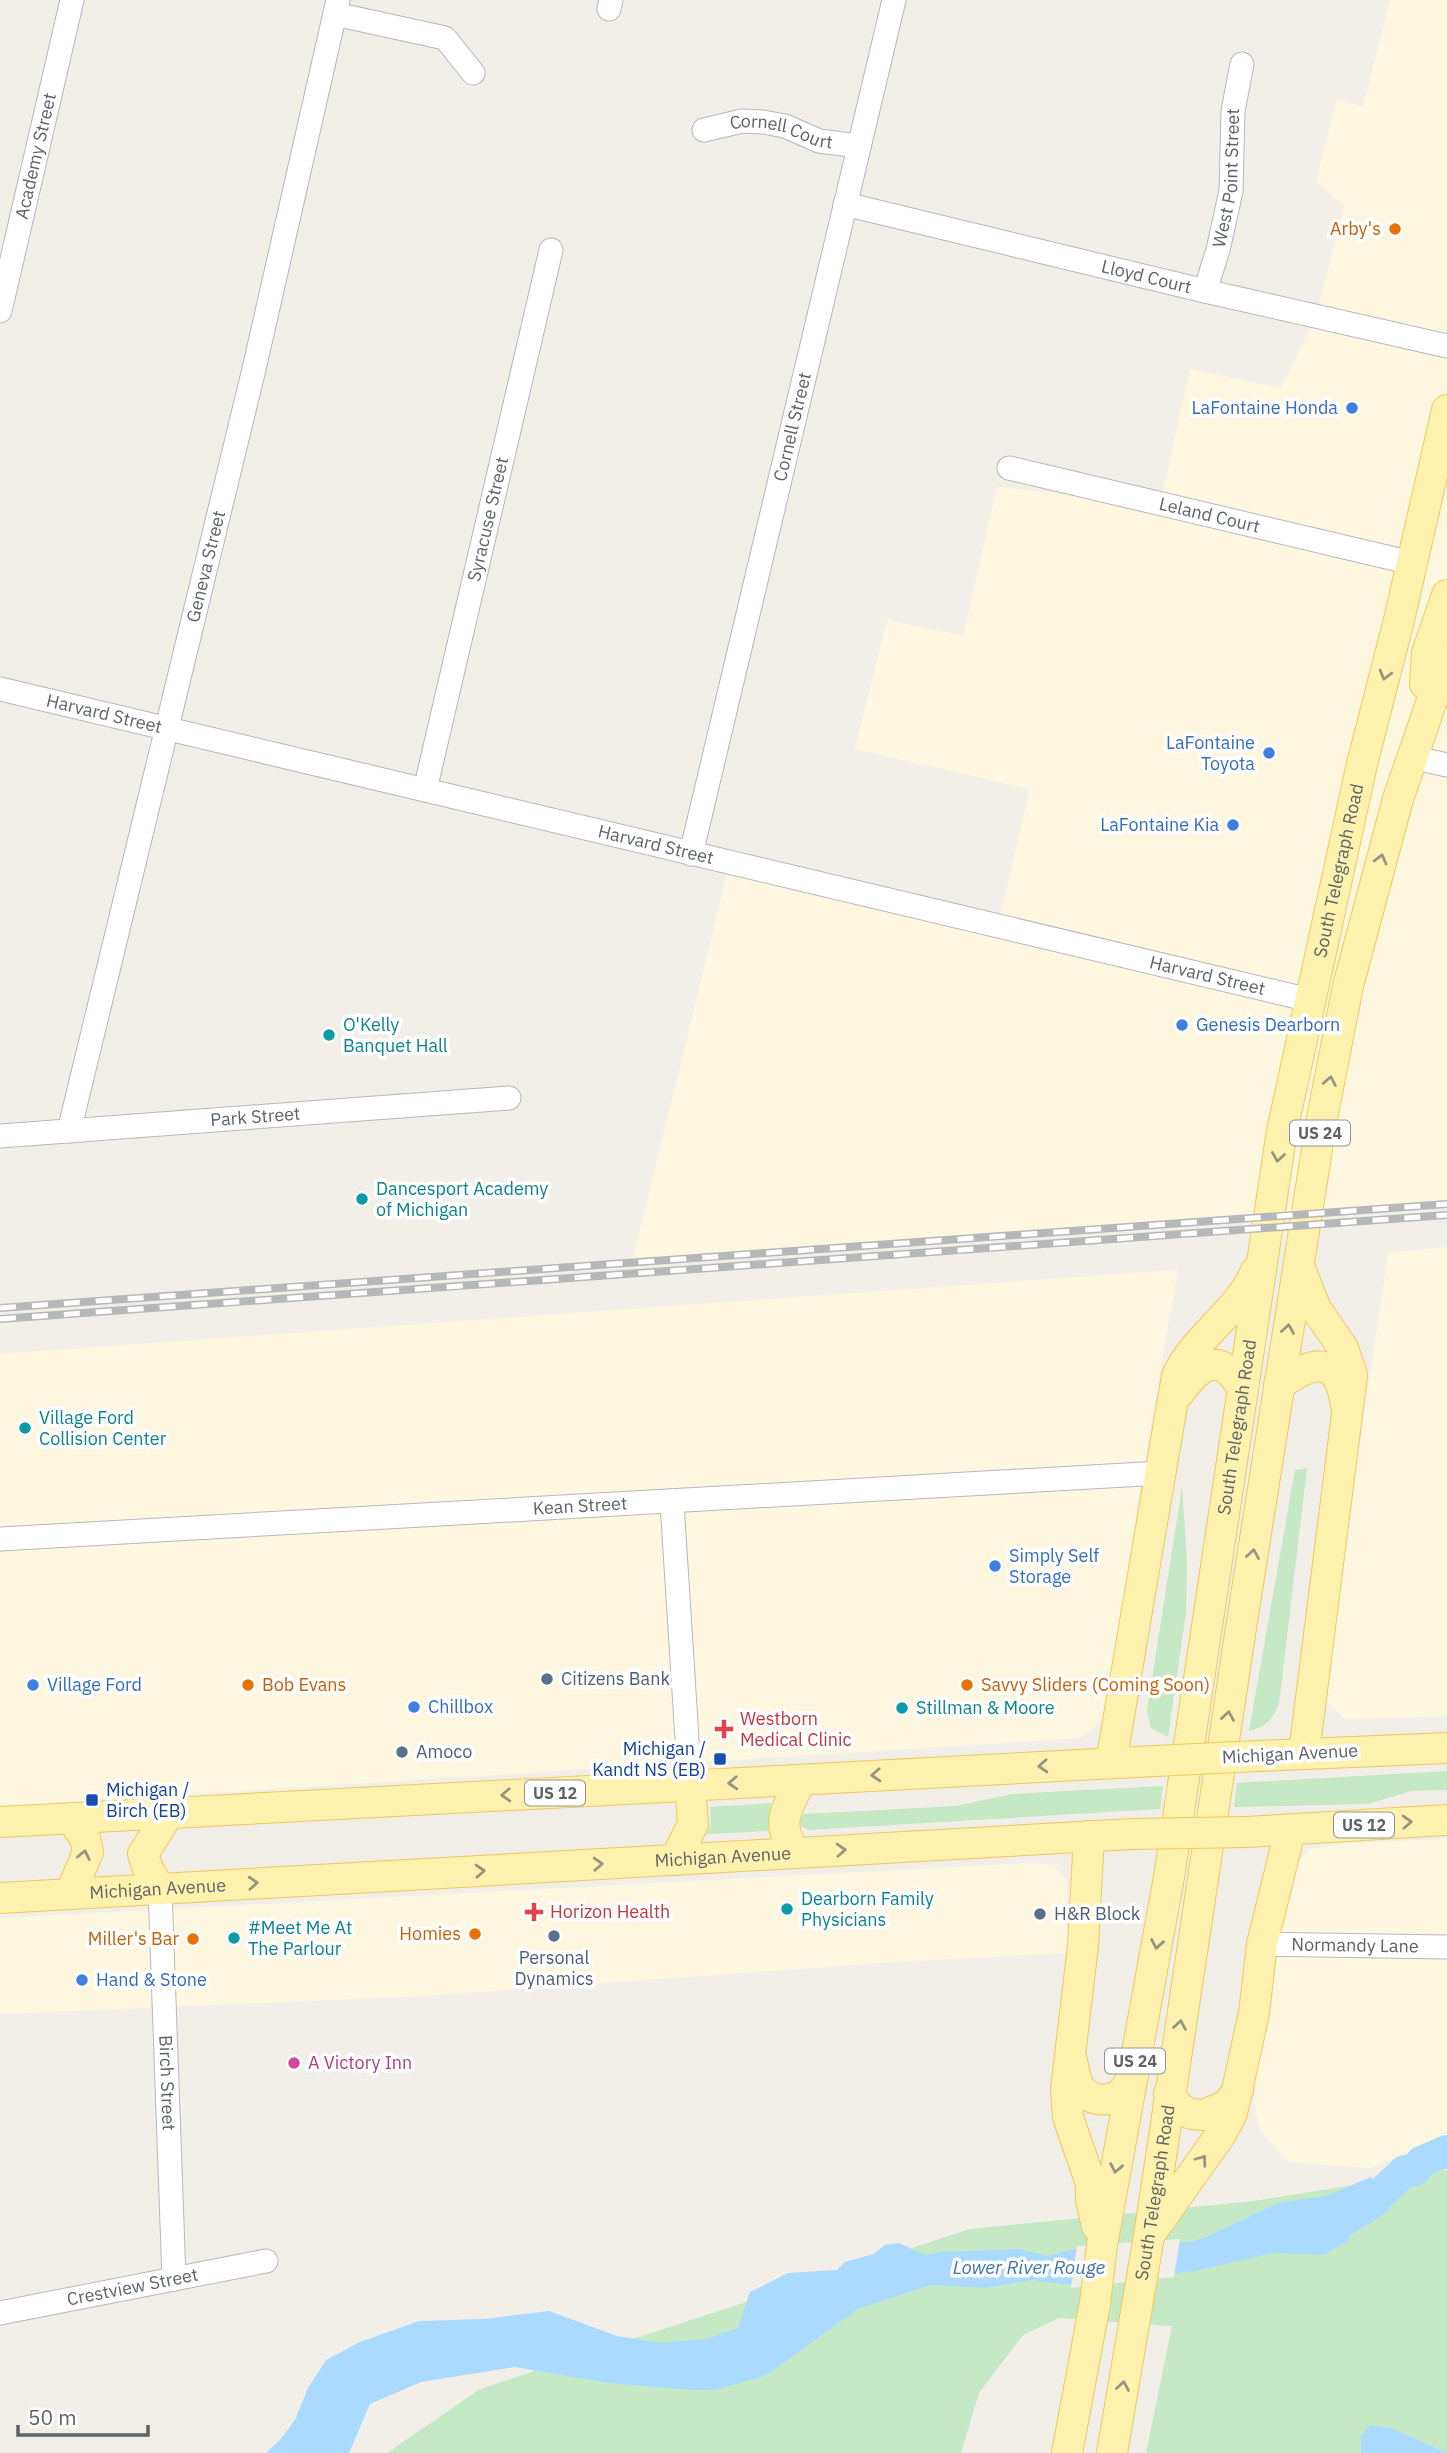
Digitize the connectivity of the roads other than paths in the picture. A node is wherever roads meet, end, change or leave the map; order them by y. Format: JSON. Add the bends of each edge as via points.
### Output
{"nodes":[{"id":1,"x":72,"y":0,"type":"edge"},
{"id":2,"x":894,"y":0,"type":"edge"},
{"id":3,"x":337,"y":7,"type":"edge"},
{"id":4,"x":1242,"y":64,"type":"dead end"},
{"id":5,"x":472,"y":74,"type":"dead end"},
{"id":6,"x":704,"y":130,"type":"dead end"},
{"id":7,"x":859,"y":146,"type":"junction"},
{"id":8,"x":845,"y":204,"type":"junction"},
{"id":9,"x":551,"y":250,"type":"dead end"},
{"id":10,"x":1205,"y":291,"type":"junction"},
{"id":11,"x":0,"y":311,"type":"edge"},
{"id":12,"x":1447,"y":346,"type":"edge"},
{"id":13,"x":1447,"y":410,"type":"edge"},
{"id":14,"x":1009,"y":468,"type":"dead end"},
{"id":15,"x":1436,"y":495,"type":"edge"},
{"id":16,"x":1412,"y":563,"type":"junction"},
{"id":17,"x":1447,"y":595,"type":"edge"},
{"id":18,"x":1447,"y":657,"type":"edge"},
{"id":19,"x":0,"y":689,"type":"edge"},
{"id":20,"x":1427,"y":716,"type":"junction"},
{"id":21,"x":167,"y":728,"type":"junction"},
{"id":22,"x":1370,"y":731,"type":"junction"},
{"id":23,"x":1412,"y":757,"type":"junction"},
{"id":24,"x":1447,"y":765,"type":"edge"},
{"id":25,"x":425,"y":790,"type":"junction"},
{"id":26,"x":691,"y":854,"type":"junction"},
{"id":27,"x":1310,"y":1000,"type":"junction"},
{"id":28,"x":509,"y":1098,"type":"dead end"},
{"id":29,"x":69,"y":1130,"type":"junction"},
{"id":30,"x":0,"y":1136,"type":"edge"},
{"id":31,"x":1262,"y":1255,"type":"junction"},
{"id":32,"x":1299,"y":1265,"type":"junction"},
{"id":33,"x":1279,"y":1385,"type":"junction"},
{"id":34,"x":1243,"y":1389,"type":"junction"},
{"id":35,"x":1172,"y":1401,"type":"junction"},
{"id":36,"x":1346,"y":1407,"type":"junction"},
{"id":37,"x":1161,"y":1474,"type":"junction"},
{"id":38,"x":672,"y":1503,"type":"junction"},
{"id":39,"x":0,"y":1539,"type":"edge"},
{"id":40,"x":1447,"y":1748,"type":"edge"},
{"id":41,"x":1304,"y":1753,"type":"junction"},
{"id":42,"x":1111,"y":1763,"type":"junction"},
{"id":43,"x":801,"y":1780,"type":"junction"},
{"id":44,"x":690,"y":1786,"type":"junction"},
{"id":45,"x":169,"y":1813,"type":"junction"},
{"id":46,"x":71,"y":1818,"type":"junction"},
{"id":47,"x":1447,"y":1821,"type":"edge"},
{"id":48,"x":0,"y":1822,"type":"edge"},
{"id":49,"x":1290,"y":1831,"type":"junction"},
{"id":50,"x":1089,"y":1836,"type":"junction"},
{"id":51,"x":796,"y":1853,"type":"junction"},
{"id":52,"x":676,"y":1860,"type":"junction"},
{"id":53,"x":160,"y":1889,"type":"junction"},
{"id":54,"x":70,"y":1894,"type":"junction"},
{"id":55,"x":0,"y":1898,"type":"edge"},
{"id":56,"x":1262,"y":1944,"type":"junction"},
{"id":57,"x":1447,"y":1947,"type":"edge"},
{"id":58,"x":1071,"y":2057,"type":"junction"},
{"id":59,"x":1132,"y":2076,"type":"junction"},
{"id":60,"x":1238,"y":2090,"type":"junction"},
{"id":61,"x":1170,"y":2092,"type":"junction"},
{"id":62,"x":1149,"y":2236,"type":"junction"},
{"id":63,"x":1102,"y":2245,"type":"junction"},
{"id":64,"x":266,"y":2261,"type":"dead end"},
{"id":65,"x":174,"y":2279,"type":"junction"},
{"id":66,"x":0,"y":2313,"type":"edge"},
{"id":67,"x":1067,"y":2453,"type":"edge"},
{"id":68,"x":1112,"y":2453,"type":"edge"}],
"edges":[{"from":1,"to":11,"type":"street","name":"Academy Street"},
{"from":2,"to":7,"type":"street","name":"Cornell Street"},
{"from":3,"to":5,"type":"street","via":[[445,38]]},
{"from":3,"to":21,"type":"street","name":"Geneva Street"},
{"from":4,"to":10,"type":"street","name":"West Point Street","via":[[1233,111],[1230,191]]},
{"from":6,"to":7,"type":"street","name":"Cornell Court","via":[[742,121],[763,122],[819,141]]},
{"from":7,"to":8,"type":"street","name":"Cornell Street"},
{"from":8,"to":10,"type":"street","name":"Lloyd Court"},
{"from":8,"to":26,"type":"street","name":"Cornell Street"},
{"from":9,"to":25,"type":"street","name":"Syracuse Street"},
{"from":10,"to":12,"type":"street","name":"Lloyd Court"},
{"from":13,"to":15,"type":"main road","name":"South Telegraph Road","number":"US 24"},
{"from":14,"to":16,"type":"street","name":"Leland Court"},
{"from":15,"to":16,"type":"main road","name":"South Telegraph Road","number":"US 24"},
{"from":16,"to":22,"type":"main road","name":"South Telegraph Road","number":"US 24","one_way":true},
{"from":17,"to":20,"type":"main road","via":[[1427,653]]},
{"from":18,"to":20,"type":"main road","name":"South Telegraph Road","number":"US 24"},
{"from":19,"to":21,"type":"street","name":"Harvard Street"},
{"from":20,"to":23,"type":"main road","name":"South Telegraph Road","number":"US 24"},
{"from":21,"to":25,"type":"street","name":"Harvard Street"},
{"from":21,"to":29,"type":"street","name":"Geneva Street"},
{"from":22,"to":23,"type":"main road","via":[[1384,748]]},
{"from":22,"to":27,"type":"main road","name":"South Telegraph Road","number":"US 24"},
{"from":23,"to":24,"type":"street"},
{"from":32,"to":23,"type":"main road","name":"South Telegraph Road","number":"US 24","one_way":true,"via":[[1348,986]]},
{"from":25,"to":26,"type":"street","name":"Harvard Street"},
{"from":26,"to":27,"type":"street","name":"Harvard Street"},
{"from":27,"to":31,"type":"main road","name":"South Telegraph Road","number":"US 24","one_way":true},
{"from":28,"to":29,"type":"street","name":"Park Street"},
{"from":29,"to":30,"type":"street","name":"Park Street"},
{"from":31,"to":34,"type":"main road","name":"South Telegraph Road","number":"US 24"},
{"from":31,"to":35,"type":"main road","via":[[1252,1281],[1183,1362]]},
{"from":33,"to":32,"type":"main road","name":"South Telegraph Road","number":"US 24","one_way":true},
{"from":32,"to":36,"type":"main road","via":[[1316,1308],[1349,1361],[1352,1375]]},
{"from":33,"to":36,"type":"main road","via":[[1301,1369],[1328,1368],[1343,1388]]},
{"from":61,"to":33,"type":"main road","name":"South Telegraph Road","number":"US 24","one_way":true},
{"from":34,"to":35,"type":"main road","via":[[1223,1367],[1209,1365],[1198,1369]]},
{"from":34,"to":59,"type":"main road","name":"South Telegraph Road","number":"US 24","one_way":true,"via":[[1169,1877]]},
{"from":35,"to":37,"type":"main road"},
{"from":36,"to":41,"type":"main road"},
{"from":37,"to":38,"type":"street","name":"Kean Street"},
{"from":37,"to":42,"type":"main road"},
{"from":38,"to":39,"type":"street","name":"Kean Street"},
{"from":38,"to":44,"type":"street"},
{"from":40,"to":41,"type":"main road","name":"Michigan Avenue","number":"US 12"},
{"from":41,"to":42,"type":"main road","name":"Michigan Avenue","number":"US 12","bridge":true},
{"from":42,"to":43,"type":"main road","name":"Michigan Avenue","number":"US 12","one_way":true},
{"from":43,"to":44,"type":"main road","name":"Michigan Avenue","number":"US 12","one_way":true},
{"from":43,"to":51,"type":"main road","via":[[783,1826]]},
{"from":44,"to":45,"type":"main road","name":"Michigan Avenue","number":"US 12","one_way":true},
{"from":44,"to":52,"type":"main road","via":[[694,1824]]},
{"from":45,"to":46,"type":"main road","name":"Michigan Avenue","number":"US 12"},
{"from":45,"to":53,"type":"main road","via":[[143,1854]]},
{"from":46,"to":48,"type":"main road","name":"Michigan Avenue","number":"US 12"},
{"from":54,"to":46,"type":"main road","one_way":true,"via":[[88,1852],[85,1838]]},
{"from":49,"to":47,"type":"main road","name":"Michigan Avenue","number":"US 12","one_way":true},
{"from":49,"to":50,"type":"main road","name":"Michigan Avenue","number":"US 12","bridge":true},
{"from":49,"to":56,"type":"main road"},
{"from":51,"to":50,"type":"main road","name":"Michigan Avenue","number":"US 12","one_way":true},
{"from":50,"to":58,"type":"main road"},
{"from":51,"to":52,"type":"main road","name":"Michigan Avenue","number":"US 12"},
{"from":53,"to":52,"type":"main road","name":"Michigan Avenue","number":"US 12","one_way":true},
{"from":53,"to":54,"type":"main road","name":"Michigan Avenue","number":"US 12"},
{"from":53,"to":65,"type":"street","name":"Birch Street"},
{"from":54,"to":55,"type":"main road","name":"Michigan Avenue","number":"US 12"},
{"from":56,"to":57,"type":"street","name":"Normandy Lane"},
{"from":56,"to":60,"type":"main road"},
{"from":58,"to":59,"type":"main road","via":[[1080,2087],[1098,2100],[1117,2097]]},
{"from":58,"to":63,"type":"main road","via":[[1068,2117],[1091,2185]]},
{"from":59,"to":63,"type":"main road","name":"South Telegraph Road","number":"US 24","one_way":true},
{"from":60,"to":61,"type":"main road","via":[[1227,2105],[1203,2115],[1179,2108]]},
{"from":62,"to":60,"type":"main road","one_way":true,"via":[[1221,2134]]},
{"from":61,"to":62,"type":"main road","name":"South Telegraph Road","number":"US 24"},
{"from":68,"to":62,"type":"main road","name":"South Telegraph Road","number":"US 24","one_way":true},
{"from":63,"to":67,"type":"main road","name":"South Telegraph Road","number":"US 24"},
{"from":64,"to":65,"type":"street","name":"Crestview Street"},
{"from":65,"to":66,"type":"street","name":"Crestview Street"}]}
